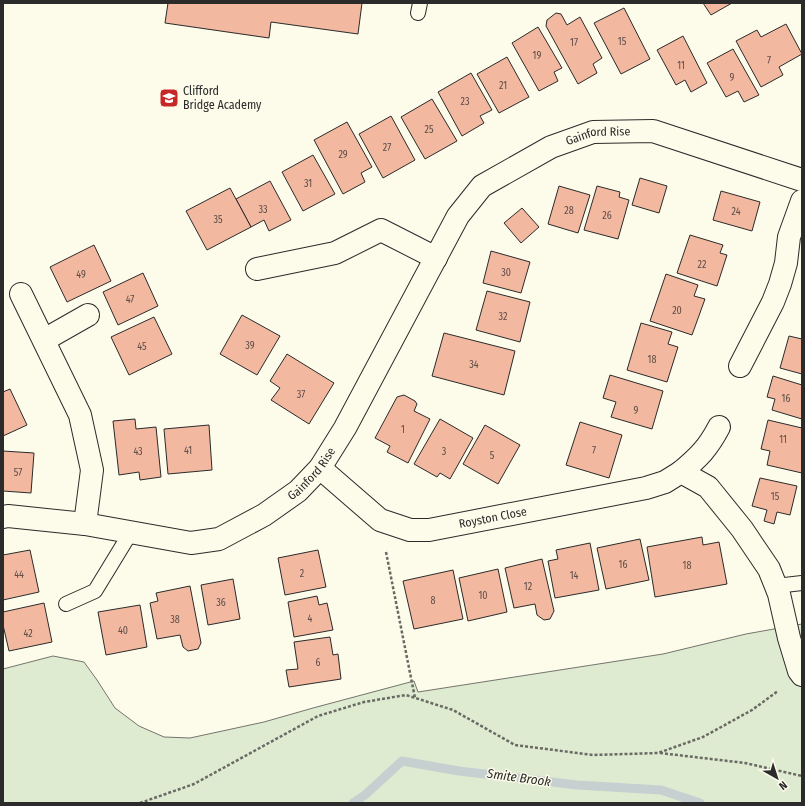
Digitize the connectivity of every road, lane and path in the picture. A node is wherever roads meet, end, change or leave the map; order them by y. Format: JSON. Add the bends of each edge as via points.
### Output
{"nodes":[{"id":1,"x":802,"y":180,"type":"edge"},
{"id":2,"x":802,"y":200,"type":"edge"},
{"id":3,"x":436,"y":258,"type":"junction"},
{"id":4,"x":256,"y":269,"type":"dead end"},
{"id":5,"x":21,"y":294,"type":"dead end"},
{"id":6,"x":88,"y":315,"type":"dead end"},
{"id":7,"x":44,"y":340,"type":"junction"},
{"id":8,"x":740,"y":366,"type":"dead end"},
{"id":9,"x":719,"y":427,"type":"dead end"},
{"id":10,"x":320,"y":468,"type":"junction"},
{"id":11,"x":681,"y":472,"type":"junction"},
{"id":12,"x":3,"y":517,"type":"edge"},
{"id":13,"x":380,"y":520,"type":"junction"},
{"id":14,"x":85,"y":524,"type":"junction"},
{"id":15,"x":131,"y":532,"type":"junction"},
{"id":16,"x":802,"y":583,"type":"edge"},
{"id":17,"x":777,"y":590,"type":"junction"},
{"id":18,"x":66,"y":604,"type":"dead end"},
{"id":19,"x":800,"y":673,"type":"edge"},
{"id":20,"x":415,"y":698,"type":"junction"},
{"id":21,"x":658,"y":753,"type":"junction"},
{"id":22,"x":802,"y":776,"type":"edge"},
{"id":23,"x":140,"y":803,"type":"edge"}],
"edges":[{"from":1,"to":3,"type":"street","name":"Gainford Rise","via":[[653,131],[592,132],[551,147],[482,186],[458,216]]},
{"from":2,"to":8,"type":"street","via":[[789,237],[780,284]]},
{"from":3,"to":4,"type":"street","via":[[381,230],[335,253]]},
{"from":3,"to":10,"type":"street","name":"Gainford Rise","via":[[345,428]]},
{"from":5,"to":7,"type":"street"},
{"from":6,"to":7,"type":"street"},
{"from":7,"to":14,"type":"street","via":[[80,415],[92,470]]},
{"from":9,"to":11,"type":"street","name":"Royston Close","via":[[698,458]]},
{"from":10,"to":13,"type":"street","name":"Royston Close"},
{"from":10,"to":15,"type":"street","name":"Gainford Rise","via":[[298,491],[264,515],[219,539],[191,543]]},
{"from":11,"to":13,"type":"street","name":"Royston Close","via":[[665,482],[646,488],[429,530],[410,530]]},
{"from":11,"to":17,"type":"street","via":[[708,487],[769,568]]},
{"from":12,"to":14,"type":"street","name":"Gainford Rise"},
{"from":13,"to":20,"type":"path"},
{"from":14,"to":15,"type":"street","name":"Gainford Rise"},
{"from":15,"to":18,"type":"lane","via":[[95,591]]},
{"from":16,"to":17,"type":"lane"},
{"from":17,"to":19,"type":"street"},
{"from":19,"to":21,"type":"path","via":[[752,710],[703,737]]},
{"from":20,"to":21,"type":"path","via":[[453,710],[515,745],[593,755]]},
{"from":20,"to":23,"type":"path","via":[[406,695],[364,702],[318,716],[194,784]]},
{"from":21,"to":22,"type":"path","via":[[745,763]]}]}
